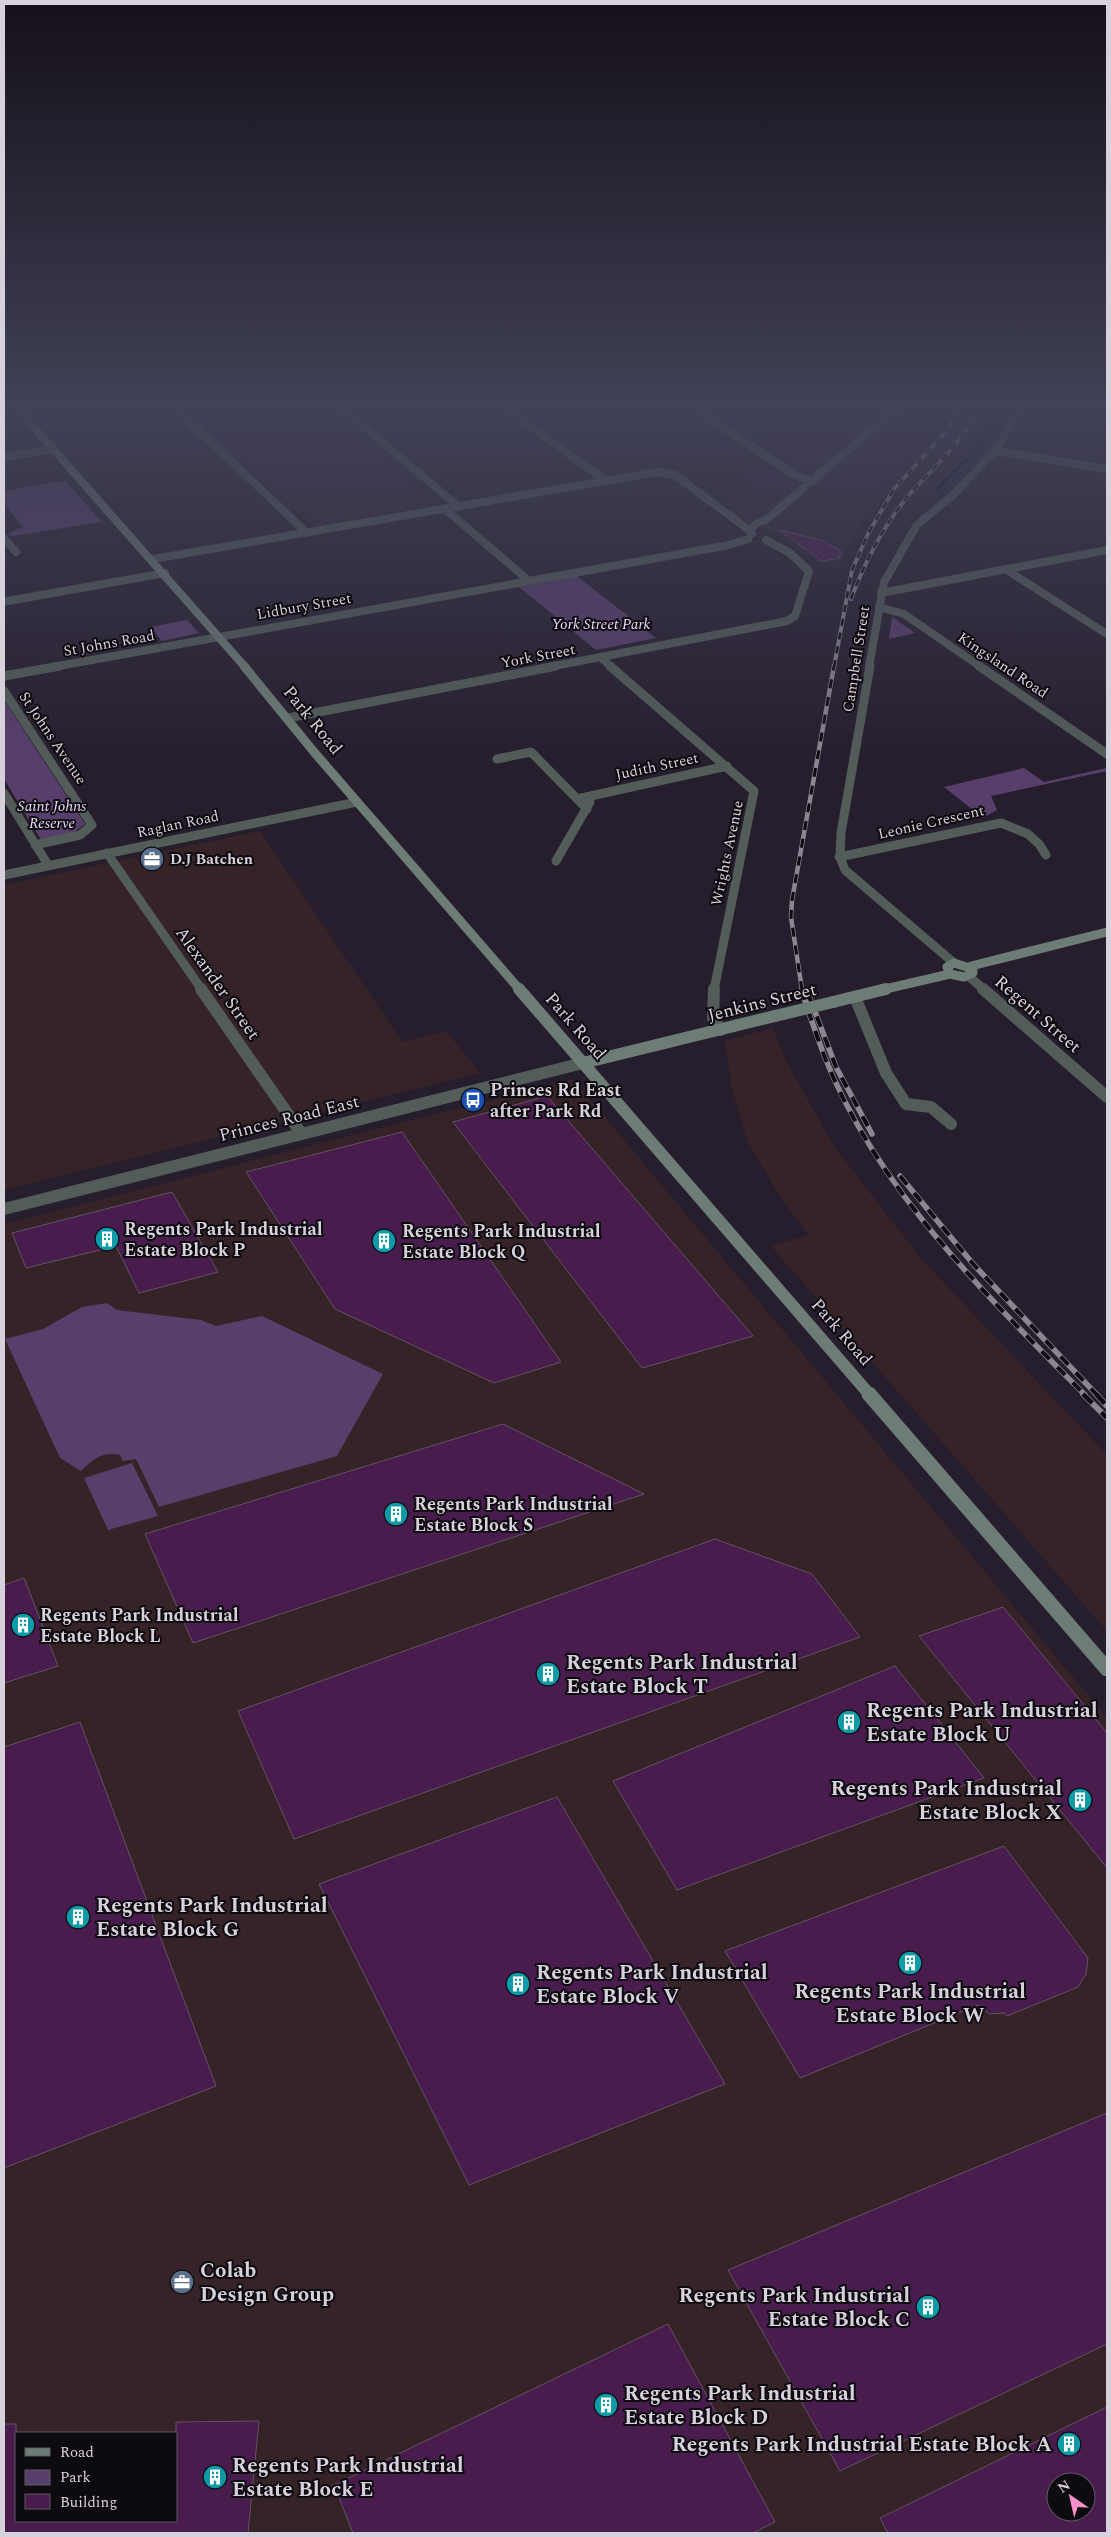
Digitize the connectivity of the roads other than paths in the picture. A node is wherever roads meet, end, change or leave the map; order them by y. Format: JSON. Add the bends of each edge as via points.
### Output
{"nodes":[{"id":1,"x":123,"y":526,"type":"edge"},
{"id":2,"x":300,"y":526,"type":"edge"},
{"id":3,"x":345,"y":526,"type":"edge"},
{"id":4,"x":465,"y":526,"type":"edge"},
{"id":5,"x":742,"y":526,"type":"edge"},
{"id":6,"x":758,"y":526,"type":"edge"},
{"id":7,"x":768,"y":526,"type":"edge"},
{"id":8,"x":916,"y":526,"type":"edge"},
{"id":9,"x":764,"y":530,"type":"junction"},
{"id":10,"x":307,"y":533,"type":"junction"},
{"id":11,"x":750,"y":535,"type":"junction"},
{"id":12,"x":4,"y":538,"type":"edge"},
{"id":13,"x":1107,"y":550,"type":"edge"},
{"id":14,"x":16,"y":552,"type":"dead end"},
{"id":15,"x":153,"y":560,"type":"junction"},
{"id":16,"x":1005,"y":569,"type":"junction"},
{"id":17,"x":164,"y":573,"type":"junction"},
{"id":18,"x":528,"y":580,"type":"junction"},
{"id":19,"x":881,"y":593,"type":"junction"},
{"id":20,"x":8,"y":601,"type":"dead end"},
{"id":21,"x":879,"y":607,"type":"junction"},
{"id":22,"x":1107,"y":634,"type":"edge"},
{"id":23,"x":219,"y":636,"type":"junction"},
{"id":24,"x":600,"y":658,"type":"junction"},
{"id":25,"x":4,"y":676,"type":"edge"},
{"id":26,"x":4,"y":691,"type":"edge"},
{"id":27,"x":288,"y":718,"type":"junction"},
{"id":28,"x":1107,"y":754,"type":"edge"},
{"id":29,"x":497,"y":759,"type":"dead end"},
{"id":30,"x":727,"y":766,"type":"junction"},
{"id":31,"x":4,"y":793,"type":"edge"},
{"id":32,"x":594,"y":795,"type":"junction"},
{"id":33,"x":577,"y":799,"type":"junction"},
{"id":34,"x":357,"y":802,"type":"junction"},
{"id":35,"x":587,"y":809,"type":"junction"},
{"id":36,"x":35,"y":845,"type":"junction"},
{"id":37,"x":107,"y":854,"type":"junction"},
{"id":38,"x":1046,"y":855,"type":"dead end"},
{"id":39,"x":839,"y":857,"type":"junction"},
{"id":40,"x":556,"y":861,"type":"dead end"},
{"id":41,"x":48,"y":866,"type":"junction"},
{"id":42,"x":4,"y":875,"type":"edge"},
{"id":43,"x":1107,"y":932,"type":"edge"},
{"id":44,"x":952,"y":969,"type":"junction"},
{"id":45,"x":970,"y":971,"type":"junction"},
{"id":46,"x":855,"y":997,"type":"junction"},
{"id":47,"x":722,"y":1030,"type":"junction"},
{"id":48,"x":583,"y":1064,"type":"junction"},
{"id":49,"x":1107,"y":1098,"type":"edge"},
{"id":50,"x":951,"y":1124,"type":"dead end"},
{"id":51,"x":301,"y":1133,"type":"junction"},
{"id":52,"x":4,"y":1209,"type":"edge"},
{"id":53,"x":1107,"y":1669,"type":"edge"}],
"edges":[{"from":1,"to":15,"type":"main road","name":"Park Road"},
{"from":2,"to":10,"type":"street"},
{"from":3,"to":10,"type":"street"},
{"from":4,"to":18,"type":"street"},
{"from":5,"to":11,"type":"street"},
{"from":6,"to":9,"type":"street"},
{"from":7,"to":9,"type":"street"},
{"from":8,"to":19,"type":"street","name":"Campbell Street"},
{"from":9,"to":11,"type":"street"},
{"from":9,"to":11,"type":"street","via":[[758,542]]},
{"from":9,"to":24,"type":"street","name":"York Street","via":[[809,571],[793,618]]},
{"from":10,"to":15,"type":"street"},
{"from":11,"to":18,"type":"street","name":"Lidbury Street","via":[[729,545]]},
{"from":12,"to":14,"type":"street"},
{"from":13,"to":16,"type":"street"},
{"from":15,"to":17,"type":"main road","name":"Park Road"},
{"from":16,"to":19,"type":"street"},
{"from":16,"to":22,"type":"street"},
{"from":17,"to":20,"type":"street"},
{"from":17,"to":23,"type":"main road","name":"Park Road"},
{"from":18,"to":23,"type":"street","name":"Lidbury Street"},
{"from":19,"to":21,"type":"street","name":"Campbell Street"},
{"from":21,"to":28,"type":"street","name":"Kingsland Road","via":[[904,614]]},
{"from":21,"to":39,"type":"street","name":"Campbell Street"},
{"from":23,"to":25,"type":"street","name":"St Johns Road"},
{"from":23,"to":27,"type":"main road","name":"Park Road"},
{"from":24,"to":27,"type":"street","name":"York Street"},
{"from":24,"to":30,"type":"street","name":"Wrights Avenue"},
{"from":26,"to":36,"type":"street","name":"St Johns Avenue","via":[[92,825],[80,835]]},
{"from":27,"to":34,"type":"main road","name":"Park Road"},
{"from":29,"to":33,"type":"street","via":[[531,752]]},
{"from":30,"to":32,"type":"street","name":"Judith Street"},
{"from":30,"to":47,"type":"street","name":"Wrights Avenue","via":[[752,788],[755,795],[714,985],[713,1018]]},
{"from":31,"to":36,"type":"street"},
{"from":32,"to":33,"type":"street","name":"Judith Street"},
{"from":32,"to":35,"type":"street"},
{"from":33,"to":35,"type":"street"},
{"from":34,"to":37,"type":"street","name":"Raglan Road"},
{"from":34,"to":48,"type":"main road","name":"Park Road"},
{"from":35,"to":40,"type":"street"},
{"from":36,"to":41,"type":"street"},
{"from":37,"to":41,"type":"street","name":"Raglan Road"},
{"from":37,"to":51,"type":"street","name":"Alexander Street"},
{"from":38,"to":39,"type":"street","name":"Leonie Crescent","via":[[1043,846],[1015,826],[1001,823]]},
{"from":39,"to":44,"type":"street","via":[[845,870]]},
{"from":41,"to":42,"type":"street","name":"Raglan Road"},
{"from":43,"to":45,"type":"main road"},
{"from":44,"to":45,"type":"main road","name":"Jenkins Street","via":[[959,977]]},
{"from":44,"to":46,"type":"main road","name":"Jenkins Street"},
{"from":45,"to":49,"type":"street","name":"Regent Street"},
{"from":46,"to":47,"type":"main road","name":"Jenkins Street","bridge":true},
{"from":46,"to":50,"type":"street","via":[[886,1073],[906,1104],[931,1107]]},
{"from":47,"to":48,"type":"main road","name":"Jenkins Street"},
{"from":48,"to":51,"type":"street","name":"Princes Road East"},
{"from":48,"to":53,"type":"main road","name":"Park Road"},
{"from":51,"to":52,"type":"street","name":"Princes Road East"}]}
